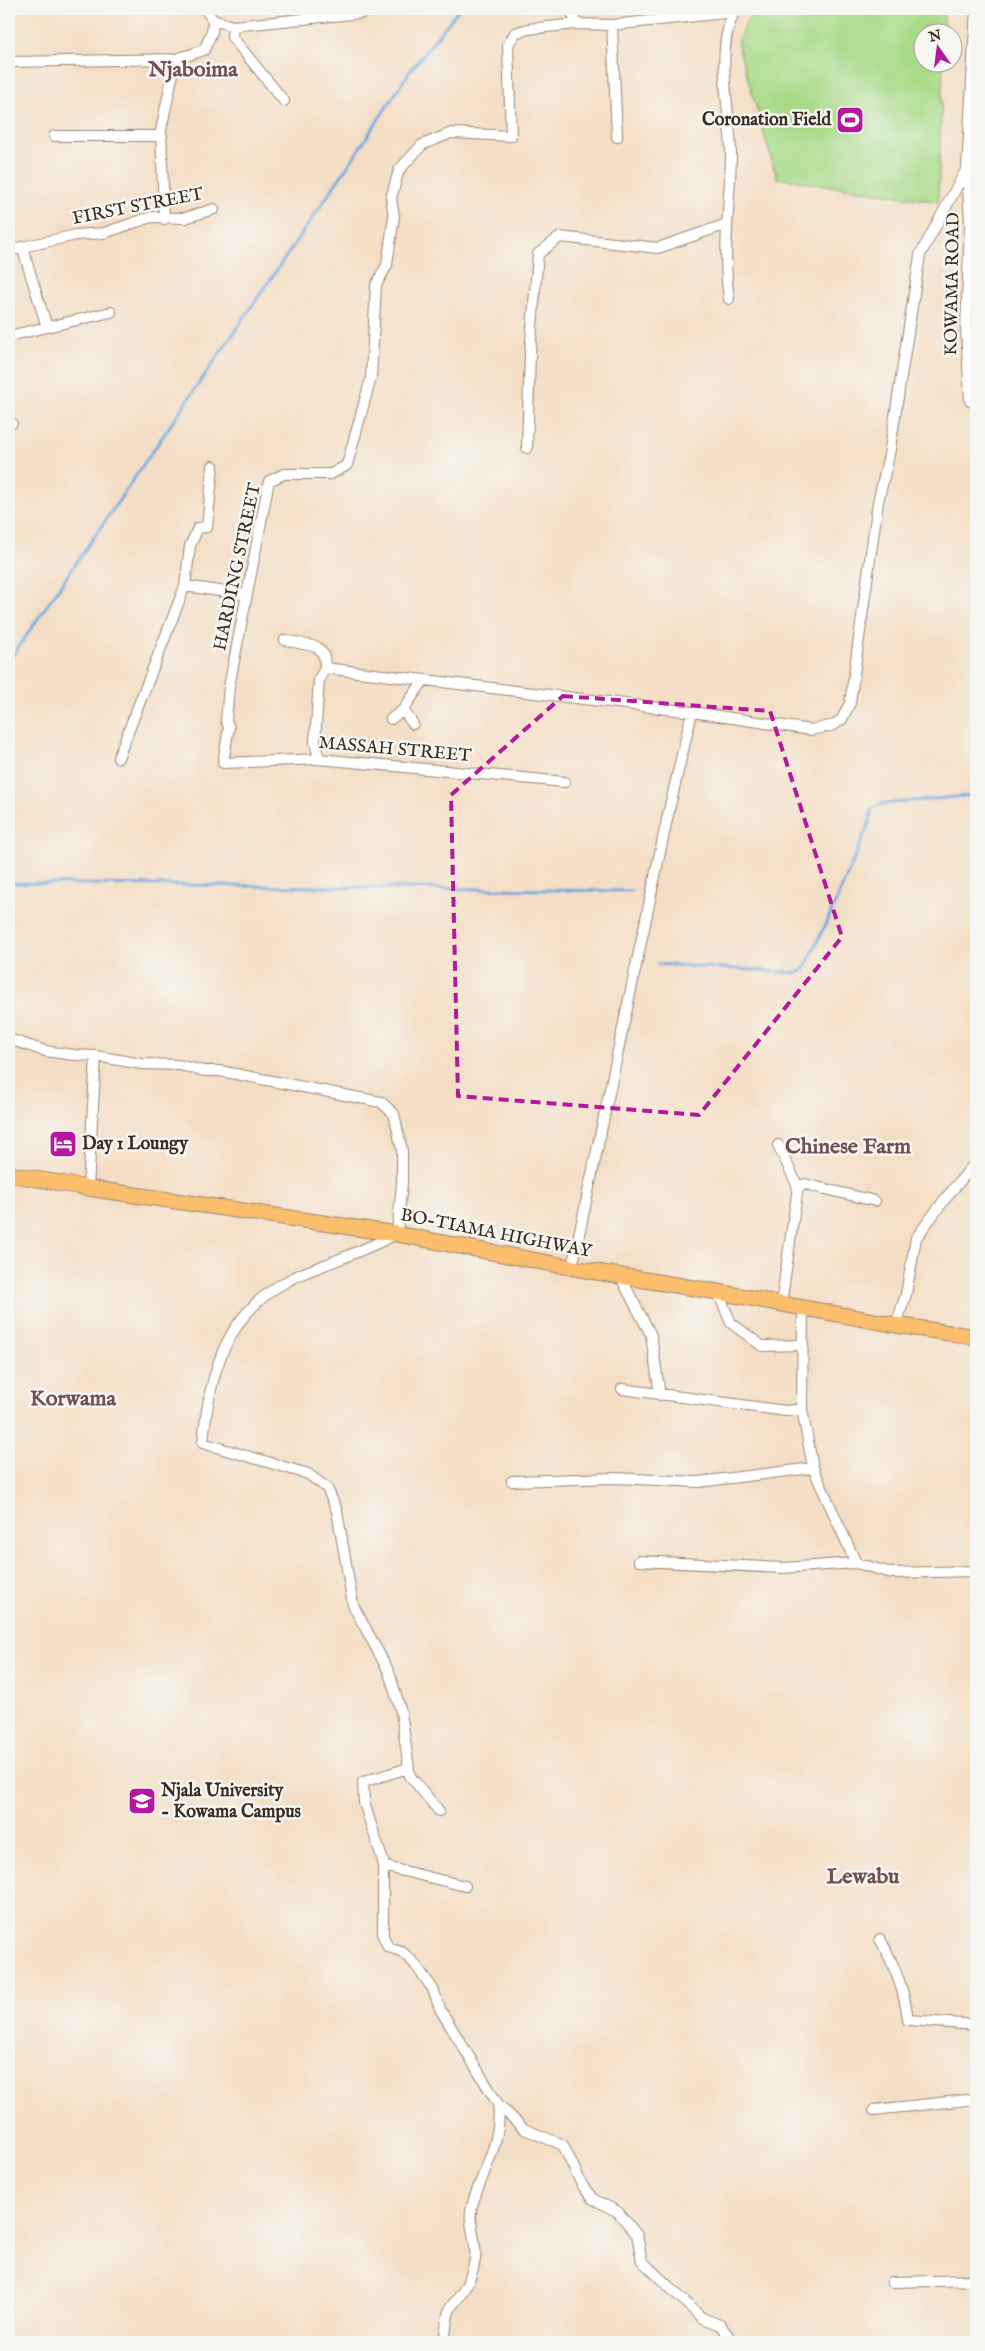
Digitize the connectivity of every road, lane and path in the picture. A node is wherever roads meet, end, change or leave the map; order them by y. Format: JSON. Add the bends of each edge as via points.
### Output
{"nodes":[{"id":1,"x":205,"y":9,"type":"edge"},
{"id":2,"x":571,"y":9,"type":"edge"},
{"id":3,"x":976,"y":9,"type":"edge"},
{"id":4,"x":735,"y":10,"type":"edge"},
{"id":5,"x":362,"y":13,"type":"dead end"},
{"id":6,"x":689,"y":13,"type":"edge"},
{"id":7,"x":213,"y":20,"type":"junction"},
{"id":8,"x":576,"y":24,"type":"junction"},
{"id":9,"x":612,"y":25,"type":"junction"},
{"id":10,"x":233,"y":26,"type":"junction"},
{"id":11,"x":176,"y":59,"type":"junction"},
{"id":12,"x":11,"y":62,"type":"dead end"},
{"id":13,"x":284,"y":101,"type":"dead end"},
{"id":14,"x":54,"y":136,"type":"dead end"},
{"id":15,"x":162,"y":136,"type":"junction"},
{"id":16,"x":617,"y":137,"type":"dead end"},
{"id":17,"x":971,"y":168,"type":"edge"},
{"id":18,"x":214,"y":209,"type":"dead end"},
{"id":19,"x":164,"y":219,"type":"junction"},
{"id":20,"x":727,"y":224,"type":"junction"},
{"id":21,"x":22,"y":247,"type":"junction"},
{"id":22,"x":9,"y":250,"type":"edge"},
{"id":23,"x":729,"y":300,"type":"dead end"},
{"id":24,"x":112,"y":312,"type":"dead end"},
{"id":25,"x":47,"y":327,"type":"junction"},
{"id":26,"x":9,"y":336,"type":"edge"},
{"id":27,"x":970,"y":401,"type":"dead end"},
{"id":28,"x":527,"y":448,"type":"dead end"},
{"id":29,"x":213,"y":466,"type":"dead end"},
{"id":30,"x":185,"y":586,"type":"junction"},
{"id":31,"x":247,"y":595,"type":"junction"},
{"id":32,"x":285,"y":640,"type":"dead end"},
{"id":33,"x":325,"y":668,"type":"junction"},
{"id":34,"x":424,"y":680,"type":"junction"},
{"id":35,"x":403,"y":710,"type":"junction"},
{"id":36,"x":692,"y":712,"type":"junction"},
{"id":37,"x":391,"y":719,"type":"dead end"},
{"id":38,"x":412,"y":724,"type":"dead end"},
{"id":39,"x":118,"y":758,"type":"dead end"},
{"id":40,"x":319,"y":759,"type":"junction"},
{"id":41,"x":222,"y":763,"type":"joint"},
{"id":42,"x":565,"y":782,"type":"dead end"},
{"id":43,"x":9,"y":1039,"type":"edge"},
{"id":44,"x":96,"y":1056,"type":"junction"},
{"id":45,"x":778,"y":1145,"type":"dead end"},
{"id":46,"x":976,"y":1162,"type":"edge"},
{"id":47,"x":9,"y":1174,"type":"edge"},
{"id":48,"x":798,"y":1187,"type":"junction"},
{"id":49,"x":88,"y":1188,"type":"junction"},
{"id":50,"x":875,"y":1201,"type":"dead end"},
{"id":51,"x":397,"y":1234,"type":"junction"},
{"id":52,"x":572,"y":1268,"type":"junction"},
{"id":53,"x":620,"y":1276,"type":"junction"},
{"id":54,"x":718,"y":1292,"type":"junction"},
{"id":55,"x":782,"y":1304,"type":"junction"},
{"id":56,"x":803,"y":1307,"type":"junction"},
{"id":57,"x":896,"y":1325,"type":"junction"},
{"id":58,"x":976,"y":1337,"type":"edge"},
{"id":59,"x":803,"y":1345,"type":"junction"},
{"id":60,"x":622,"y":1389,"type":"dead end"},
{"id":61,"x":660,"y":1395,"type":"junction"},
{"id":62,"x":802,"y":1409,"type":"junction"},
{"id":63,"x":813,"y":1468,"type":"junction"},
{"id":64,"x":512,"y":1481,"type":"dead end"},
{"id":65,"x":640,"y":1561,"type":"dead end"},
{"id":66,"x":856,"y":1563,"type":"junction"},
{"id":67,"x":976,"y":1571,"type":"edge"},
{"id":68,"x":408,"y":1768,"type":"junction"},
{"id":69,"x":439,"y":1812,"type":"dead end"},
{"id":70,"x":383,"y":1866,"type":"junction"},
{"id":71,"x":465,"y":1886,"type":"dead end"},
{"id":72,"x":880,"y":1939,"type":"dead end"},
{"id":73,"x":976,"y":2025,"type":"edge"},
{"id":74,"x":976,"y":2099,"type":"edge"},
{"id":75,"x":498,"y":2104,"type":"junction"},
{"id":76,"x":874,"y":2110,"type":"dead end"},
{"id":77,"x":976,"y":2280,"type":"edge"},
{"id":78,"x":892,"y":2282,"type":"dead end"},
{"id":79,"x":444,"y":2342,"type":"edge"},
{"id":80,"x":733,"y":2342,"type":"edge"}],
"edges":[{"from":1,"to":7,"type":"street"},
{"from":2,"to":8,"type":"street"},
{"from":3,"to":17,"type":"street","name":"KOWAMA ROAD"},
{"from":4,"to":6,"type":"street","name":"HARDING STREET"},
{"from":4,"to":20,"type":"street","via":[[725,42],[731,154]]},
{"from":5,"to":10,"type":"street"},
{"from":6,"to":9,"type":"street","name":"HARDING STREET"},
{"from":7,"to":10,"type":"street"},
{"from":7,"to":11,"type":"street","via":[[204,50]]},
{"from":8,"to":9,"type":"street","name":"HARDING STREET"},
{"from":8,"to":31,"type":"street","name":"HARDING STREET","via":[[515,33],[508,45],[511,136],[451,133],[422,145],[399,170],[391,198],[394,216],[387,265],[376,285],[371,378],[347,465],[331,474],[284,474],[269,481]]},
{"from":9,"to":16,"type":"street"},
{"from":10,"to":13,"type":"street","via":[[232,37]]},
{"from":11,"to":12,"type":"street"},
{"from":11,"to":15,"type":"street"},
{"from":14,"to":15,"type":"street"},
{"from":15,"to":19,"type":"street"},
{"from":17,"to":27,"type":"street","name":"KOWAMA ROAD","via":[[966,328]]},
{"from":17,"to":36,"type":"street","via":[[920,255],[889,455],[878,502],[850,703],[842,719],[834,725],[811,730]]},
{"from":18,"to":19,"type":"street","name":"FIRST STREET","via":[[185,218]]},
{"from":19,"to":21,"type":"street","name":"FIRST STREET","via":[[151,217],[104,233],[76,235]]},
{"from":20,"to":23,"type":"street","via":[[725,272]]},
{"from":20,"to":28,"type":"street","via":[[658,248],[560,237],[538,254]]},
{"from":21,"to":22,"type":"street","name":"FIRST STREET"},
{"from":21,"to":25,"type":"street"},
{"from":24,"to":25,"type":"street"},
{"from":25,"to":26,"type":"street"},
{"from":29,"to":30,"type":"street","via":[[207,527],[198,528],[190,546]]},
{"from":30,"to":31,"type":"street"},
{"from":30,"to":39,"type":"street"},
{"from":31,"to":41,"type":"street","name":"HARDING STREET","via":[[229,687],[226,721],[229,726]]},
{"from":32,"to":33,"type":"street","via":[[317,647],[324,655]]},
{"from":33,"to":34,"type":"street"},
{"from":33,"to":40,"type":"street","via":[[319,679],[315,742]]},
{"from":34,"to":35,"type":"street"},
{"from":34,"to":36,"type":"street"},
{"from":35,"to":37,"type":"street"},
{"from":35,"to":38,"type":"street"},
{"from":36,"to":52,"type":"street"},
{"from":40,"to":41,"type":"street","name":"MASSAH STREET"},
{"from":40,"to":42,"type":"street","name":"MASSAH STREET"},
{"from":43,"to":44,"type":"street","via":[[45,1051]]},
{"from":44,"to":49,"type":"street"},
{"from":44,"to":51,"type":"street","via":[[220,1071],[381,1102],[394,1114],[402,1150]]},
{"from":45,"to":48,"type":"street"},
{"from":46,"to":57,"type":"street","via":[[916,1238],[906,1294]]},
{"from":47,"to":49,"type":"highway","name":"BO-TIAMA HIGHWAY"},
{"from":48,"to":50,"type":"street","via":[[805,1184]]},
{"from":48,"to":55,"type":"street"},
{"from":49,"to":51,"type":"highway","name":"BO-TIAMA HIGHWAY"},
{"from":51,"to":52,"type":"highway","name":"BO-TIAMA HIGHWAY"},
{"from":51,"to":68,"type":"street","via":[[289,1280],[256,1301],[234,1330],[213,1372],[203,1443],[308,1474],[328,1488],[337,1511],[353,1605],[389,1672],[400,1712]]},
{"from":52,"to":53,"type":"highway","name":"BO-TIAMA HIGHWAY"},
{"from":53,"to":54,"type":"highway","name":"BO-TIAMA HIGHWAY"},
{"from":53,"to":61,"type":"street","via":[[651,1335]]},
{"from":54,"to":55,"type":"highway","name":"BO-TIAMA HIGHWAY"},
{"from":54,"to":59,"type":"street","via":[[731,1324],[762,1346]]},
{"from":55,"to":56,"type":"highway","name":"BO-TIAMA HIGHWAY"},
{"from":56,"to":57,"type":"highway","name":"BO-TIAMA HIGHWAY"},
{"from":56,"to":59,"type":"street"},
{"from":57,"to":58,"type":"highway","name":"BO-TIAMA HIGHWAY"},
{"from":59,"to":62,"type":"street"},
{"from":60,"to":61,"type":"street"},
{"from":61,"to":62,"type":"street","via":[[786,1411]]},
{"from":62,"to":63,"type":"street"},
{"from":63,"to":64,"type":"street","via":[[698,1482],[614,1478]]},
{"from":63,"to":66,"type":"street"},
{"from":65,"to":66,"type":"street","via":[[783,1568]]},
{"from":66,"to":67,"type":"street","via":[[892,1573]]},
{"from":68,"to":69,"type":"street","via":[[410,1776]]},
{"from":68,"to":70,"type":"street","via":[[363,1782],[364,1804]]},
{"from":70,"to":71,"type":"street"},
{"from":70,"to":75,"type":"street","via":[[383,1936],[388,1947],[401,1951],[433,1989],[440,2009]]},
{"from":72,"to":73,"type":"street","via":[[896,1973],[908,2020]]},
{"from":74,"to":76,"type":"street"},
{"from":75,"to":79,"type":"street","via":[[494,2151],[472,2208],[470,2223],[475,2257],[468,2282],[448,2314]]},
{"from":75,"to":80,"type":"street","via":[[524,2129],[563,2145],[582,2185],[593,2199],[618,2212],[636,2235],[642,2261],[702,2318],[720,2325]]},
{"from":77,"to":78,"type":"street"}]}
